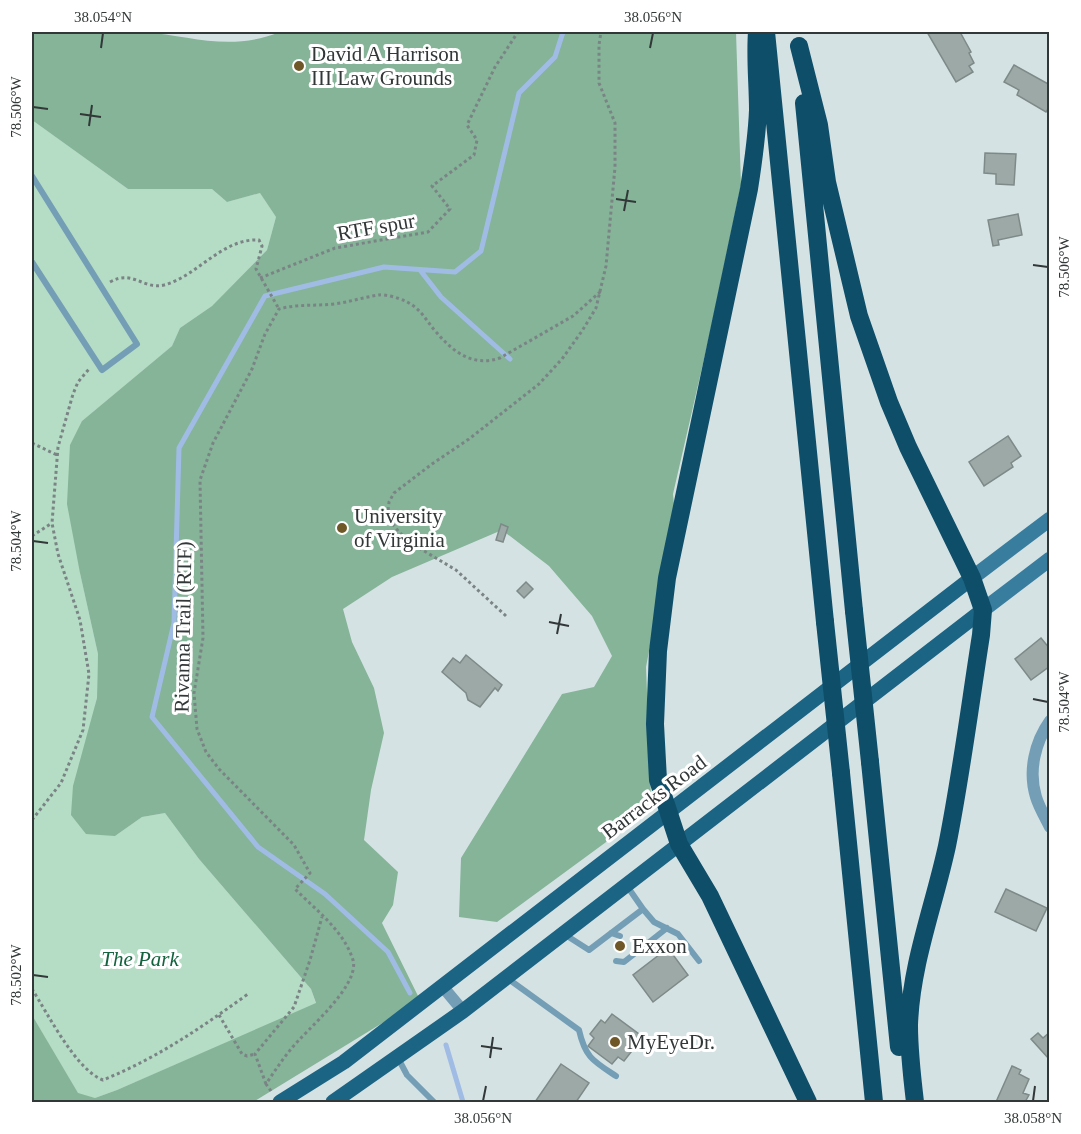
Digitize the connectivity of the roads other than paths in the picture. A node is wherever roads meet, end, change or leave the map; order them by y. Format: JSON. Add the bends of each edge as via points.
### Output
{"nodes":[{"id":1,"x":757,"y":32,"type":"edge"},
{"id":2,"x":766,"y":32,"type":"edge"},
{"id":3,"x":798,"y":39,"type":"edge"},
{"id":4,"x":32,"y":176,"type":"edge"},
{"id":5,"x":32,"y":261,"type":"edge"},
{"id":6,"x":1050,"y":519,"type":"edge"},
{"id":7,"x":1050,"y":559,"type":"edge"},
{"id":8,"x":972,"y":578,"type":"junction"},
{"id":9,"x":983,"y":610,"type":"junction"},
{"id":10,"x":1050,"y":721,"type":"edge"},
{"id":11,"x":668,"y":814,"type":"junction"},
{"id":12,"x":1050,"y":826,"type":"edge"},
{"id":13,"x":680,"y":844,"type":"junction"},
{"id":14,"x":626,"y":885,"type":"junction"},
{"id":15,"x":643,"y":909,"type":"junction"},
{"id":16,"x":667,"y":928,"type":"junction"},
{"id":17,"x":611,"y":933,"type":"junction"},
{"id":18,"x":563,"y":934,"type":"junction"},
{"id":19,"x":620,"y":936,"type":"dead end"},
{"id":20,"x":589,"y":950,"type":"junction"},
{"id":21,"x":597,"y":953,"type":"dead end"},
{"id":22,"x":616,"y":961,"type":"dead end"},
{"id":23,"x":699,"y":961,"type":"dead end"},
{"id":24,"x":506,"y":978,"type":"junction"},
{"id":25,"x":443,"y":987,"type":"junction"},
{"id":26,"x":463,"y":1011,"type":"junction"},
{"id":27,"x":397,"y":1058,"type":"junction"},
{"id":28,"x":616,"y":1076,"type":"dead end"},
{"id":29,"x":277,"y":1099,"type":"edge"},
{"id":30,"x":333,"y":1102,"type":"edge"},
{"id":31,"x":434,"y":1102,"type":"edge"},
{"id":32,"x":808,"y":1102,"type":"edge"},
{"id":33,"x":874,"y":1102,"type":"edge"},
{"id":34,"x":905,"y":1102,"type":"edge"},
{"id":35,"x":915,"y":1102,"type":"edge"}],
"edges":[{"from":1,"to":11,"type":"highway","via":[[757,135],[749,189],[667,578],[658,651],[658,780]]},
{"from":2,"to":33,"type":"highway","bridge":true},
{"from":3,"to":8,"type":"highway","via":[[819,125],[826,182],[869,347],[908,447]]},
{"from":3,"to":34,"type":"highway","bridge":true},
{"from":4,"to":5,"type":"lane","via":[[137,345],[102,370]]},
{"from":6,"to":8,"type":"main road","name":"Barracks Road"},
{"from":7,"to":9,"type":"main road"},
{"from":8,"to":9,"type":"highway"},
{"from":8,"to":11,"type":"main road","name":"Barracks Road"},
{"from":9,"to":13,"type":"main road"},
{"from":9,"to":35,"type":"highway","via":[[959,780],[915,980],[909,1024]]},
{"from":10,"to":12,"type":"street","via":[[1035,750],[1033,765],[1036,797]]},
{"from":11,"to":13,"type":"highway"},
{"from":11,"to":25,"type":"main road","name":"Barracks Road"},
{"from":13,"to":14,"type":"main road"},
{"from":13,"to":32,"type":"highway","via":[[710,896]]},
{"from":14,"to":15,"type":"lane"},
{"from":14,"to":18,"type":"main road"},
{"from":15,"to":16,"type":"lane","via":[[654,922]]},
{"from":15,"to":17,"type":"lane"},
{"from":16,"to":22,"type":"lane","via":[[624,962]]},
{"from":16,"to":23,"type":"lane","via":[[678,934]]},
{"from":17,"to":19,"type":"lane"},
{"from":17,"to":20,"type":"lane"},
{"from":18,"to":20,"type":"lane"},
{"from":18,"to":24,"type":"main road"},
{"from":20,"to":21,"type":"lane"},
{"from":24,"to":26,"type":"main road"},
{"from":24,"to":28,"type":"lane","via":[[579,1030],[583,1048]]},
{"from":25,"to":26,"type":"street"},
{"from":25,"to":29,"type":"main road","name":"Barracks Road","via":[[344,1062]]},
{"from":26,"to":27,"type":"main road"},
{"from":27,"to":30,"type":"main road"},
{"from":27,"to":31,"type":"lane","via":[[407,1075]]}]}
